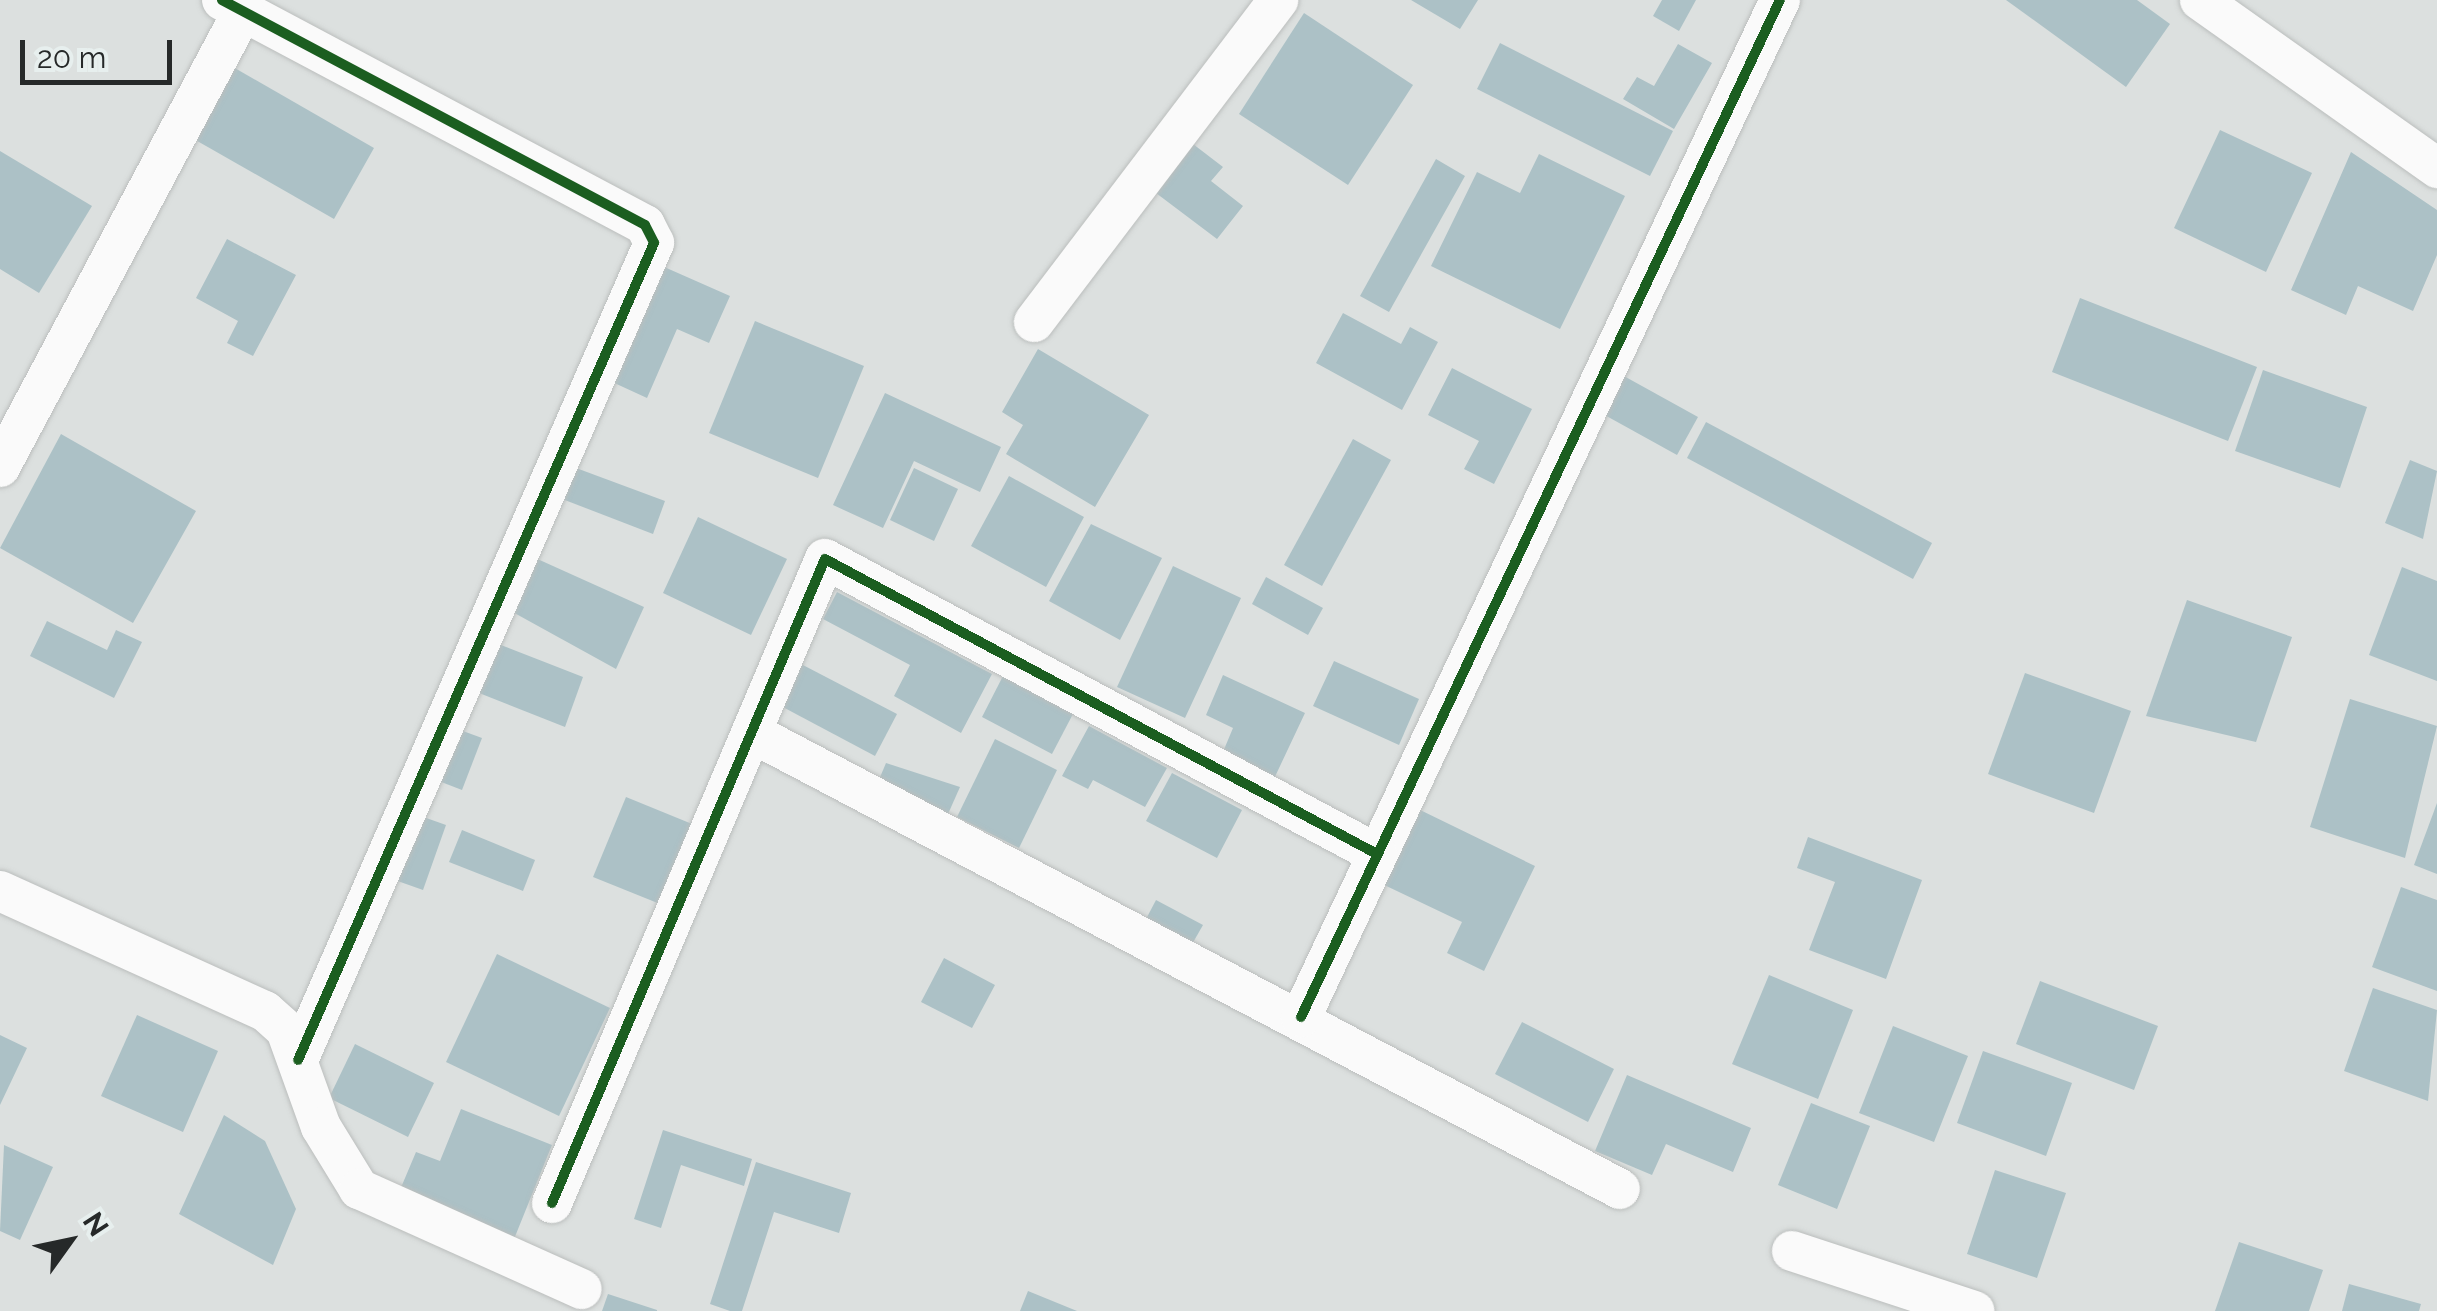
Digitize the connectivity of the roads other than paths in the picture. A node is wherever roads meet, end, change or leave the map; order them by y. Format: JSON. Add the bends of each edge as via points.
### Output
{"nodes":[{"id":1,"x":1278,"y":0,"type":"edge"},
{"id":2,"x":1780,"y":0,"type":"edge"},
{"id":3,"x":2200,"y":0,"type":"edge"},
{"id":4,"x":233,"y":5,"type":"edge"},
{"id":5,"x":2437,"y":168,"type":"edge"},
{"id":6,"x":1034,"y":322,"type":"dead end"},
{"id":7,"x":0,"y":467,"type":"edge"},
{"id":8,"x":754,"y":734,"type":"junction"},
{"id":9,"x":1377,"y":854,"type":"junction"},
{"id":10,"x":0,"y":891,"type":"edge"},
{"id":11,"x":1301,"y":1017,"type":"junction"},
{"id":12,"x":298,"y":1060,"type":"junction"},
{"id":13,"x":1620,"y":1189,"type":"dead end"},
{"id":14,"x":552,"y":1204,"type":"dead end"},
{"id":15,"x":1792,"y":1251,"type":"dead end"},
{"id":16,"x":582,"y":1289,"type":"dead end"},
{"id":17,"x":1974,"y":1311,"type":"edge"}],
"edges":[{"from":1,"to":6,"type":"street"},
{"from":2,"to":9,"type":"street"},
{"from":3,"to":5,"type":"street"},
{"from":4,"to":7,"type":"street"},
{"from":4,"to":12,"type":"street","via":[[644,225],[654,243]]},
{"from":8,"to":9,"type":"street","via":[[825,559]]},
{"from":8,"to":11,"type":"street"},
{"from":8,"to":14,"type":"street","via":[[616,1037]]},
{"from":9,"to":11,"type":"street"},
{"from":10,"to":12,"type":"street","via":[[265,1011]]},
{"from":11,"to":13,"type":"street"},
{"from":12,"to":16,"type":"street","via":[[321,1127],[358,1189]]},
{"from":15,"to":17,"type":"street"}]}
